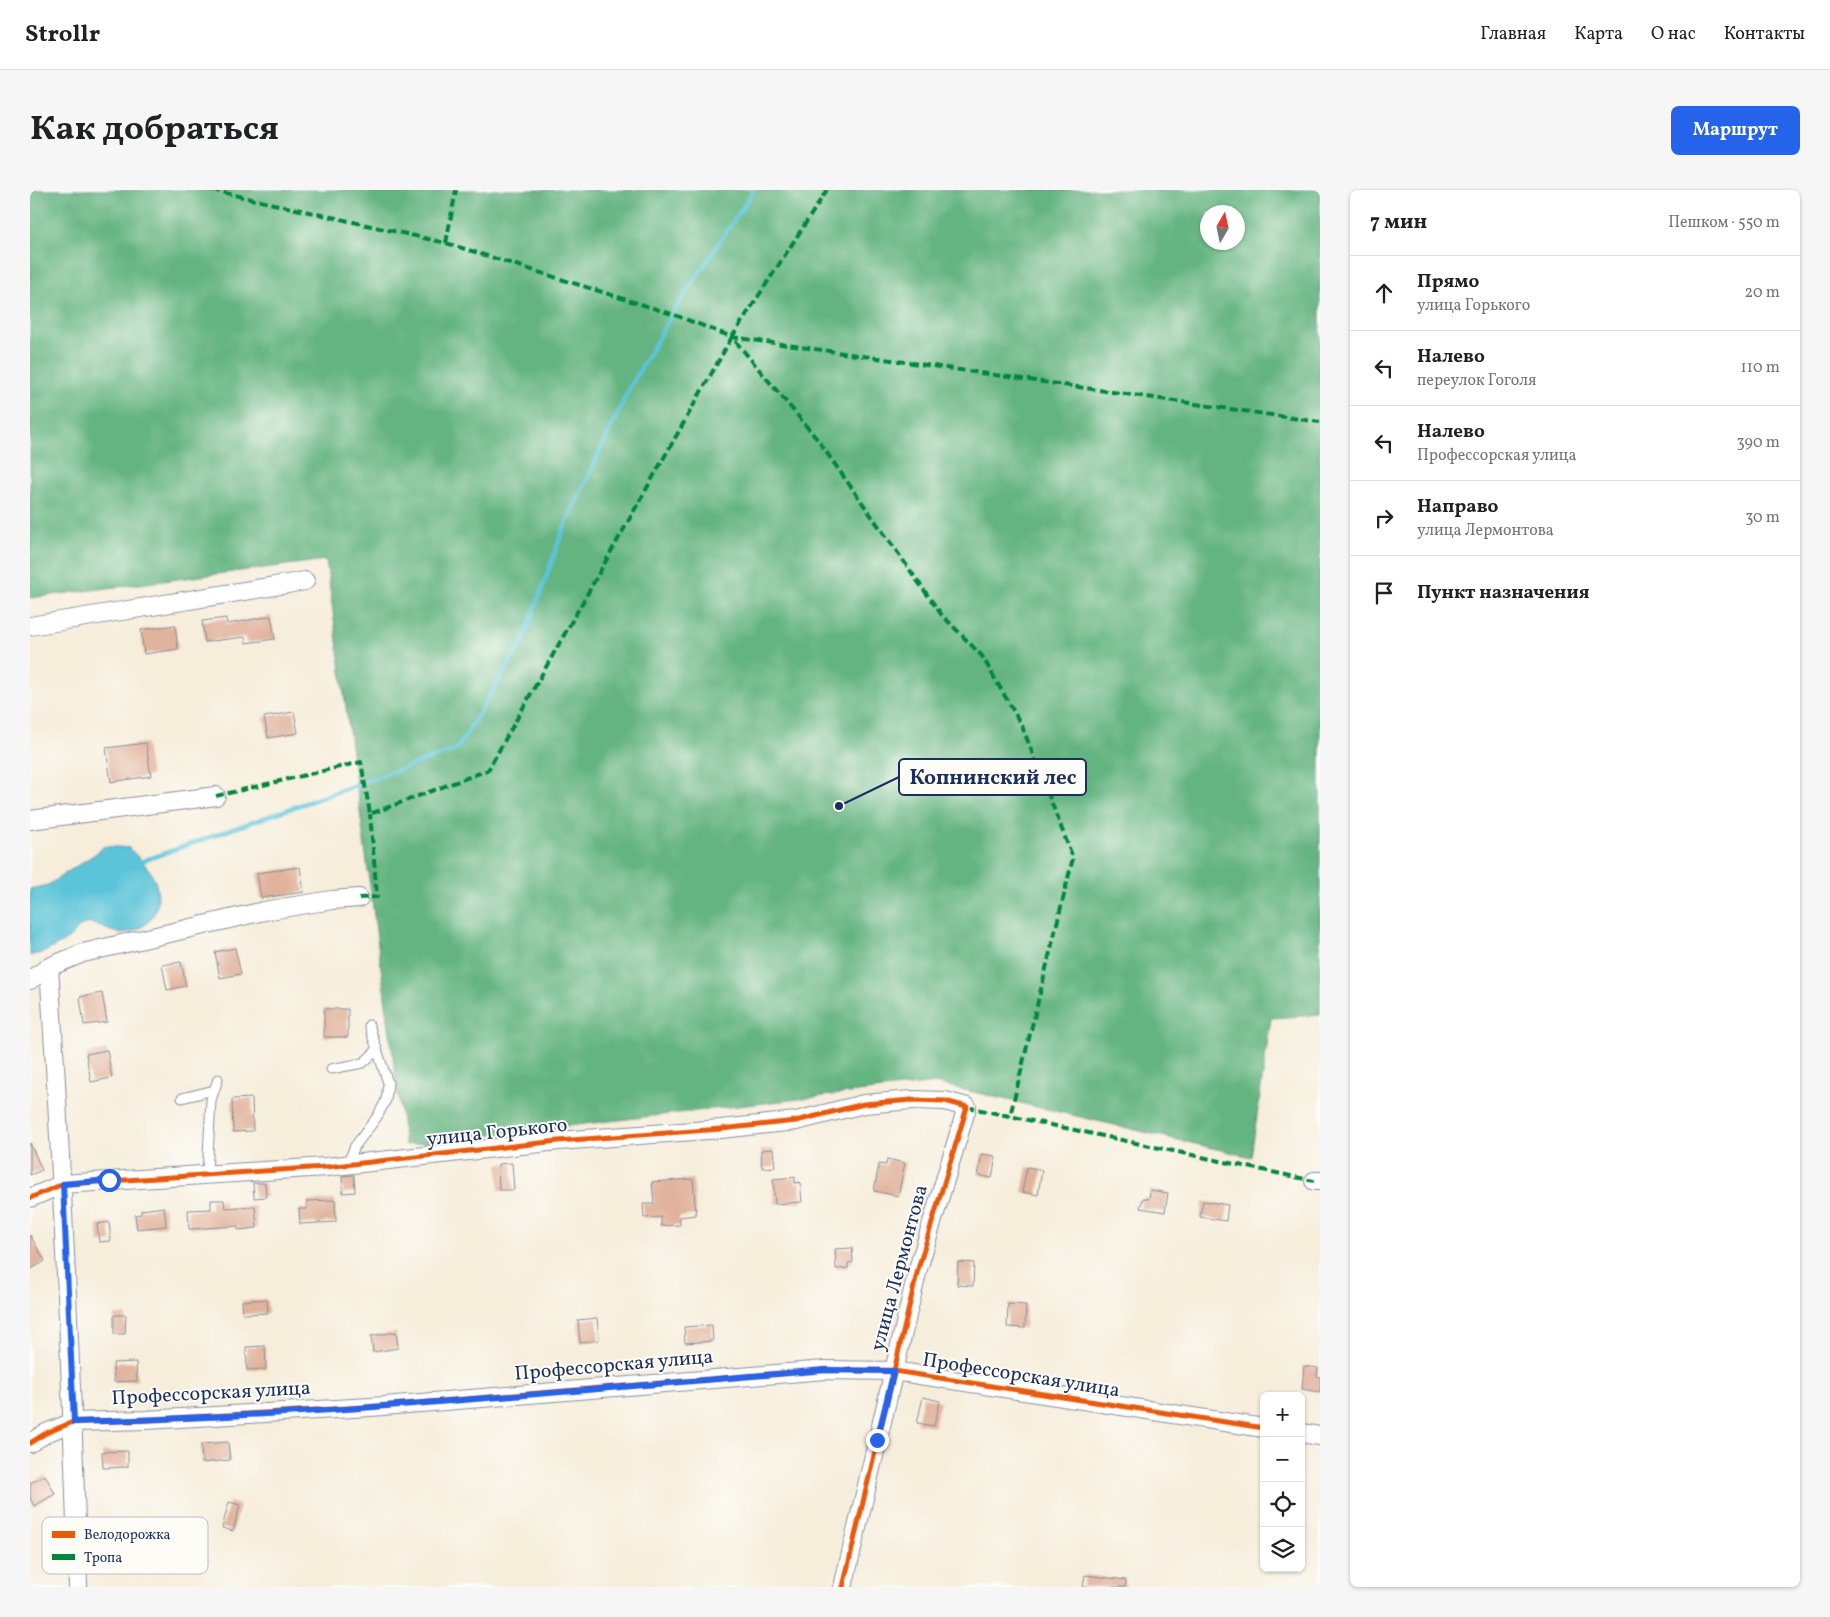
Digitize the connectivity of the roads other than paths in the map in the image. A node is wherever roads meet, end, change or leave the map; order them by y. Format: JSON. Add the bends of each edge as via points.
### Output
{"nodes":[{"id":1,"x":305,"y":581,"type":"dead end"},
{"id":2,"x":30,"y":626,"type":"edge"},
{"id":3,"x":216,"y":796,"type":"dead end"},
{"id":4,"x":30,"y":820,"type":"edge"},
{"id":5,"x":360,"y":898,"type":"dead end"},
{"id":6,"x":49,"y":966,"type":"junction"},
{"id":7,"x":30,"y":980,"type":"edge"},
{"id":8,"x":369,"y":1025,"type":"dead end"},
{"id":9,"x":377,"y":1050,"type":"junction"},
{"id":10,"x":331,"y":1068,"type":"dead end"},
{"id":11,"x":218,"y":1079,"type":"dead end"},
{"id":12,"x":214,"y":1090,"type":"junction"},
{"id":13,"x":182,"y":1098,"type":"dead end"},
{"id":14,"x":967,"y":1107,"type":"joint"},
{"id":15,"x":348,"y":1164,"type":"junction"},
{"id":16,"x":207,"y":1174,"type":"junction"},
{"id":17,"x":63,"y":1184,"type":"junction"},
{"id":18,"x":30,"y":1198,"type":"edge"},
{"id":19,"x":894,"y":1371,"type":"junction"},
{"id":20,"x":74,"y":1422,"type":"junction"},
{"id":21,"x":1260,"y":1427,"type":"edge"},
{"id":22,"x":1305,"y":1434,"type":"edge"},
{"id":23,"x":1320,"y":1436,"type":"edge"},
{"id":24,"x":30,"y":1444,"type":"edge"},
{"id":25,"x":76,"y":1517,"type":"edge"},
{"id":26,"x":78,"y":1574,"type":"edge"},
{"id":27,"x":78,"y":1587,"type":"edge"},
{"id":28,"x":843,"y":1587,"type":"edge"}],
"edges":[{"from":1,"to":2,"type":"street"},
{"from":3,"to":4,"type":"street"},
{"from":5,"to":6,"type":"street","via":[[264,911],[83,953]]},
{"from":6,"to":7,"type":"street"},
{"from":6,"to":17,"type":"street"},
{"from":8,"to":9,"type":"lane"},
{"from":9,"to":10,"type":"lane","via":[[363,1062]]},
{"from":9,"to":15,"type":"lane","via":[[388,1083],[386,1100],[378,1117],[355,1146]]},
{"from":11,"to":12,"type":"lane"},
{"from":12,"to":13,"type":"lane"},
{"from":12,"to":16,"type":"lane"},
{"from":14,"to":15,"type":"street","name":"улица Горького","via":[[945,1101],[912,1100],[864,1104],[786,1122],[558,1141]]},
{"from":14,"to":19,"type":"street","name":"улица Лермонтова","via":[[918,1269]]},
{"from":15,"to":16,"type":"street","name":"улица Горького"},
{"from":16,"to":17,"type":"street","name":"улица Горького"},
{"from":17,"to":18,"type":"street","name":"улица Горького"},
{"from":17,"to":20,"type":"street"},
{"from":19,"to":20,"type":"street","name":"Профессорская улица","via":[[825,1370],[371,1407]]},
{"from":19,"to":21,"type":"street","name":"Профессорская улица"},
{"from":19,"to":28,"type":"street","name":"улица Лермонтова"},
{"from":20,"to":24,"type":"street","name":"Профессорская улица","via":[[46,1433]]},
{"from":20,"to":25,"type":"street"},
{"from":22,"to":23,"type":"street"},
{"from":26,"to":27,"type":"street"}]}
